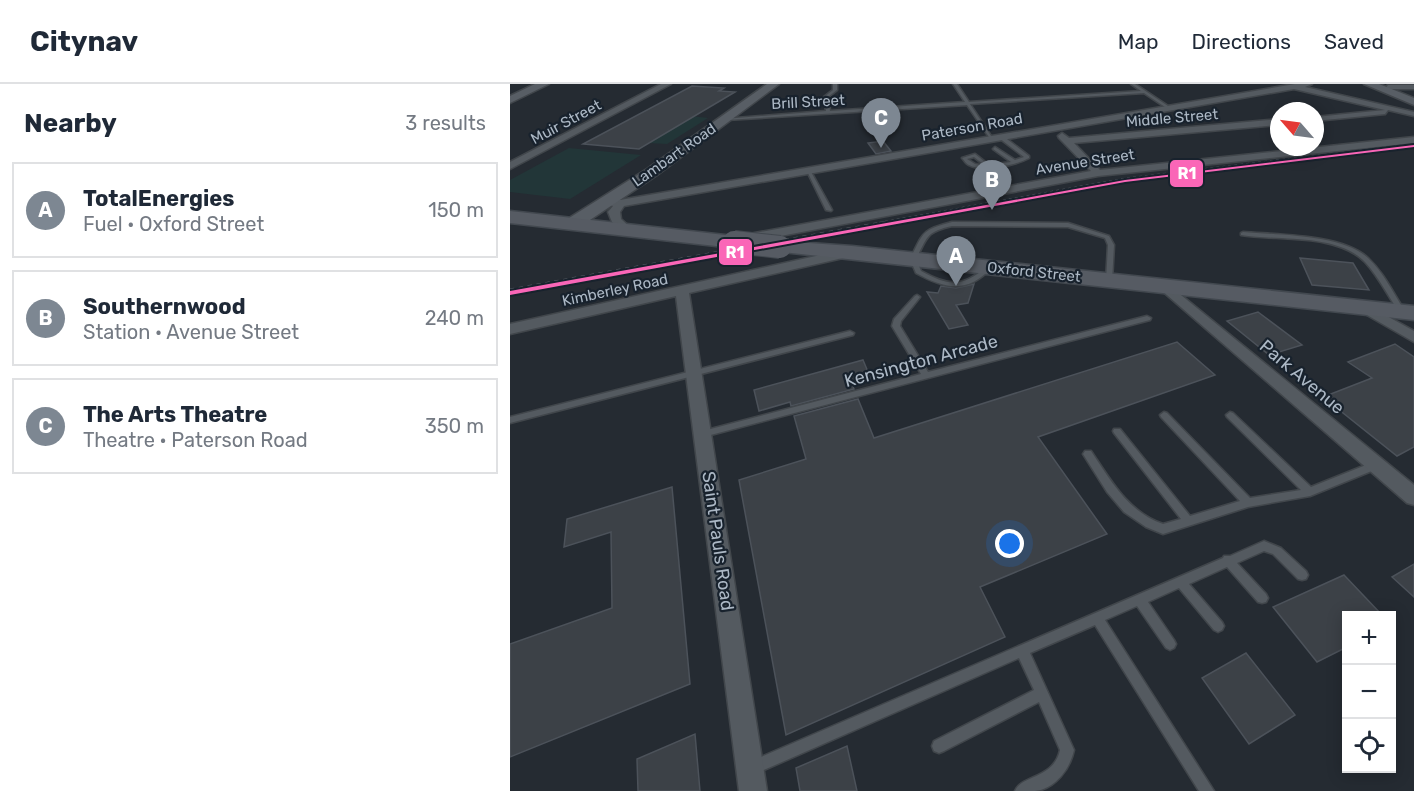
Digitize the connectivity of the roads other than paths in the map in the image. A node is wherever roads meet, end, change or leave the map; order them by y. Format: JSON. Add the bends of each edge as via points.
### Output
{"nodes":[{"id":1,"x":544,"y":84,"type":"edge"},
{"id":2,"x":667,"y":84,"type":"edge"},
{"id":3,"x":774,"y":84,"type":"edge"},
{"id":4,"x":835,"y":84,"type":"edge"},
{"id":5,"x":955,"y":84,"type":"edge"},
{"id":6,"x":1133,"y":84,"type":"edge"},
{"id":7,"x":1308,"y":84,"type":"edge"},
{"id":8,"x":1370,"y":84,"type":"edge"},
{"id":9,"x":1292,"y":86,"type":"junction"},
{"id":10,"x":1384,"y":86,"type":"edge"},
{"id":11,"x":1144,"y":92,"type":"junction"},
{"id":12,"x":1412,"y":94,"type":"edge"},
{"id":13,"x":510,"y":100,"type":"edge"},
{"id":14,"x":969,"y":104,"type":"junction"},
{"id":15,"x":1169,"y":108,"type":"junction"},
{"id":16,"x":1401,"y":111,"type":"junction"},
{"id":17,"x":828,"y":113,"type":"junction"},
{"id":18,"x":1414,"y":114,"type":"edge"},
{"id":19,"x":1324,"y":118,"type":"edge"},
{"id":20,"x":726,"y":119,"type":"junction"},
{"id":21,"x":1270,"y":123,"type":"edge"},
{"id":22,"x":1054,"y":128,"type":"junction"},
{"id":23,"x":1414,"y":140,"type":"edge"},
{"id":24,"x":996,"y":141,"type":"junction"},
{"id":25,"x":1067,"y":141,"type":"junction"},
{"id":26,"x":1013,"y":162,"type":"junction"},
{"id":27,"x":987,"y":165,"type":"dead end"},
{"id":28,"x":510,"y":166,"type":"edge"},
{"id":29,"x":808,"y":170,"type":"junction"},
{"id":30,"x":1098,"y":173,"type":"junction"},
{"id":31,"x":613,"y":203,"type":"junction"},
{"id":32,"x":829,"y":210,"type":"dead end"},
{"id":33,"x":510,"y":217,"type":"edge"},
{"id":34,"x":531,"y":219,"type":"junction"},
{"id":35,"x":510,"y":223,"type":"edge"},
{"id":36,"x":572,"y":224,"type":"junction"},
{"id":37,"x":627,"y":230,"type":"junction"},
{"id":38,"x":1244,"y":234,"type":"dead end"},
{"id":39,"x":731,"y":242,"type":"junction"},
{"id":40,"x":783,"y":247,"type":"junction"},
{"id":41,"x":852,"y":252,"type":"junction"},
{"id":42,"x":913,"y":259,"type":"junction"},
{"id":43,"x":761,"y":274,"type":"junction"},
{"id":44,"x":1109,"y":280,"type":"junction"},
{"id":45,"x":1165,"y":286,"type":"junction"},
{"id":46,"x":682,"y":292,"type":"junction"},
{"id":47,"x":917,"y":297,"type":"dead end"},
{"id":48,"x":1365,"y":308,"type":"junction"},
{"id":49,"x":1408,"y":312,"type":"edge"},
{"id":50,"x":1147,"y":318,"type":"dead end"},
{"id":51,"x":510,"y":329,"type":"edge"},
{"id":52,"x":850,"y":333,"type":"dead end"},
{"id":53,"x":1414,"y":337,"type":"edge"},
{"id":54,"x":694,"y":373,"type":"junction"},
{"id":55,"x":926,"y":375,"type":"junction"},
{"id":56,"x":1164,"y":415,"type":"dead end"},
{"id":57,"x":1230,"y":415,"type":"dead end"},
{"id":58,"x":510,"y":420,"type":"edge"},
{"id":59,"x":1117,"y":431,"type":"dead end"},
{"id":60,"x":703,"y":434,"type":"junction"},
{"id":61,"x":1088,"y":454,"type":"dead end"},
{"id":62,"x":1376,"y":465,"type":"junction"},
{"id":63,"x":1310,"y":492,"type":"junction"},
{"id":64,"x":1414,"y":497,"type":"edge"},
{"id":65,"x":1248,"y":503,"type":"junction"},
{"id":66,"x":1188,"y":521,"type":"junction"},
{"id":67,"x":1228,"y":560,"type":"junction"},
{"id":68,"x":1302,"y":575,"type":"dead end"},
{"id":69,"x":1181,"y":582,"type":"junction"},
{"id":70,"x":1262,"y":598,"type":"dead end"},
{"id":71,"x":1140,"y":600,"type":"junction"},
{"id":72,"x":1097,"y":618,"type":"junction"},
{"id":73,"x":1218,"y":626,"type":"dead end"},
{"id":74,"x":1170,"y":644,"type":"dead end"},
{"id":75,"x":1022,"y":650,"type":"junction"},
{"id":76,"x":1042,"y":693,"type":"junction"},
{"id":77,"x":939,"y":746,"type":"dead end"},
{"id":78,"x":750,"y":769,"type":"junction"},
{"id":79,"x":753,"y":791,"type":"edge"},
{"id":80,"x":1023,"y":791,"type":"edge"},
{"id":81,"x":1207,"y":791,"type":"edge"}],
"edges":[{"from":1,"to":13,"type":"street"},
{"from":2,"to":28,"type":"street","name":"Muir Street"},
{"from":3,"to":20,"type":"street","name":"Lambart Road"},
{"from":4,"to":17,"type":"lane","via":[[835,90],[826,97]]},
{"from":5,"to":14,"type":"lane"},
{"from":6,"to":11,"type":"lane"},
{"from":7,"to":9,"type":"street","name":"Paterson Road"},
{"from":8,"to":12,"type":"street"},
{"from":9,"to":15,"type":"street","name":"Paterson Road"},
{"from":9,"to":16,"type":"street"},
{"from":10,"to":12,"type":"street"},
{"from":11,"to":14,"type":"lane","name":"Brill Street"},
{"from":11,"to":15,"type":"lane"},
{"from":14,"to":17,"type":"lane","name":"Brill Street"},
{"from":14,"to":24,"type":"lane"},
{"from":15,"to":22,"type":"street","name":"Paterson Road"},
{"from":16,"to":18,"type":"street"},
{"from":16,"to":19,"type":"street"},
{"from":17,"to":20,"type":"lane","name":"Brill Street"},
{"from":20,"to":31,"type":"street","name":"Lambart Road"},
{"from":21,"to":25,"type":"street","name":"Middle Street"},
{"from":22,"to":24,"type":"street","name":"Paterson Road"},
{"from":22,"to":25,"type":"street"},
{"from":23,"to":30,"type":"street","name":"Avenue Street"},
{"from":24,"to":26,"type":"lane"},
{"from":24,"to":26,"type":"lane","via":[[1026,156]]},
{"from":24,"to":29,"type":"street","name":"Paterson Road"},
{"from":25,"to":30,"type":"street"},
{"from":26,"to":27,"type":"lane"},
{"from":29,"to":31,"type":"street","name":"Paterson Road"},
{"from":29,"to":32,"type":"lane"},
{"from":30,"to":39,"type":"street","name":"Avenue Street"},
{"from":31,"to":36,"type":"street","name":"Lambart Road"},
{"from":31,"to":37,"type":"street","via":[[614,216]]},
{"from":33,"to":34,"type":"main road","name":"Oxford Street"},
{"from":34,"to":35,"type":"street"},
{"from":34,"to":36,"type":"main road","name":"Oxford Street"},
{"from":36,"to":37,"type":"main road","name":"Oxford Street"},
{"from":37,"to":39,"type":"main road","name":"Oxford Street"},
{"from":38,"to":49,"type":"lane","via":[[1323,243],[1360,255]]},
{"from":39,"to":40,"type":"main road","name":"Oxford Street","bridge":true},
{"from":40,"to":41,"type":"main road","name":"Oxford Street"},
{"from":40,"to":43,"type":"street","via":[[780,259]]},
{"from":41,"to":42,"type":"main road","name":"Oxford Street"},
{"from":41,"to":43,"type":"street","name":"Kimberley Road"},
{"from":42,"to":44,"type":"main road","name":"Oxford Street"},
{"from":42,"to":44,"type":"lane","via":[[925,236],[942,226],[1068,225],[1107,237],[1111,245]]},
{"from":43,"to":46,"type":"street","name":"Kimberley Road"},
{"from":44,"to":45,"type":"main road","name":"Oxford Street"},
{"from":45,"to":48,"type":"main road","name":"Oxford Street"},
{"from":45,"to":62,"type":"street","name":"Park Avenue"},
{"from":46,"to":51,"type":"street","name":"Kimberley Road"},
{"from":46,"to":54,"type":"street","name":"Saint Pauls Road"},
{"from":47,"to":55,"type":"lane","via":[[896,326]]},
{"from":48,"to":49,"type":"main road","name":"Oxford Street"},
{"from":48,"to":53,"type":"street"},
{"from":50,"to":55,"type":"lane","name":"Kensington Arcade"},
{"from":52,"to":54,"type":"lane"},
{"from":54,"to":58,"type":"lane"},
{"from":54,"to":60,"type":"street","name":"Saint Pauls Road"},
{"from":55,"to":60,"type":"lane","name":"Kensington Arcade"},
{"from":56,"to":65,"type":"lane"},
{"from":57,"to":63,"type":"lane"},
{"from":59,"to":66,"type":"lane"},
{"from":60,"to":78,"type":"street","name":"Saint Pauls Road"},
{"from":61,"to":66,"type":"lane","via":[[1134,517],[1163,529]]},
{"from":62,"to":63,"type":"lane"},
{"from":62,"to":64,"type":"street","name":"Park Avenue"},
{"from":63,"to":65,"type":"lane"},
{"from":65,"to":66,"type":"lane"},
{"from":67,"to":68,"type":"lane","via":[[1264,546],[1277,551]]},
{"from":67,"to":69,"type":"lane"},
{"from":67,"to":70,"type":"lane"},
{"from":69,"to":71,"type":"lane"},
{"from":69,"to":73,"type":"lane"},
{"from":71,"to":72,"type":"lane"},
{"from":71,"to":74,"type":"lane"},
{"from":72,"to":75,"type":"lane"},
{"from":72,"to":81,"type":"lane"},
{"from":75,"to":76,"type":"lane"},
{"from":75,"to":78,"type":"lane"},
{"from":76,"to":77,"type":"lane"},
{"from":76,"to":80,"type":"lane","via":[[1067,750],[1066,757],[1057,773]]},
{"from":78,"to":79,"type":"street","name":"Saint Pauls Road"}]}
